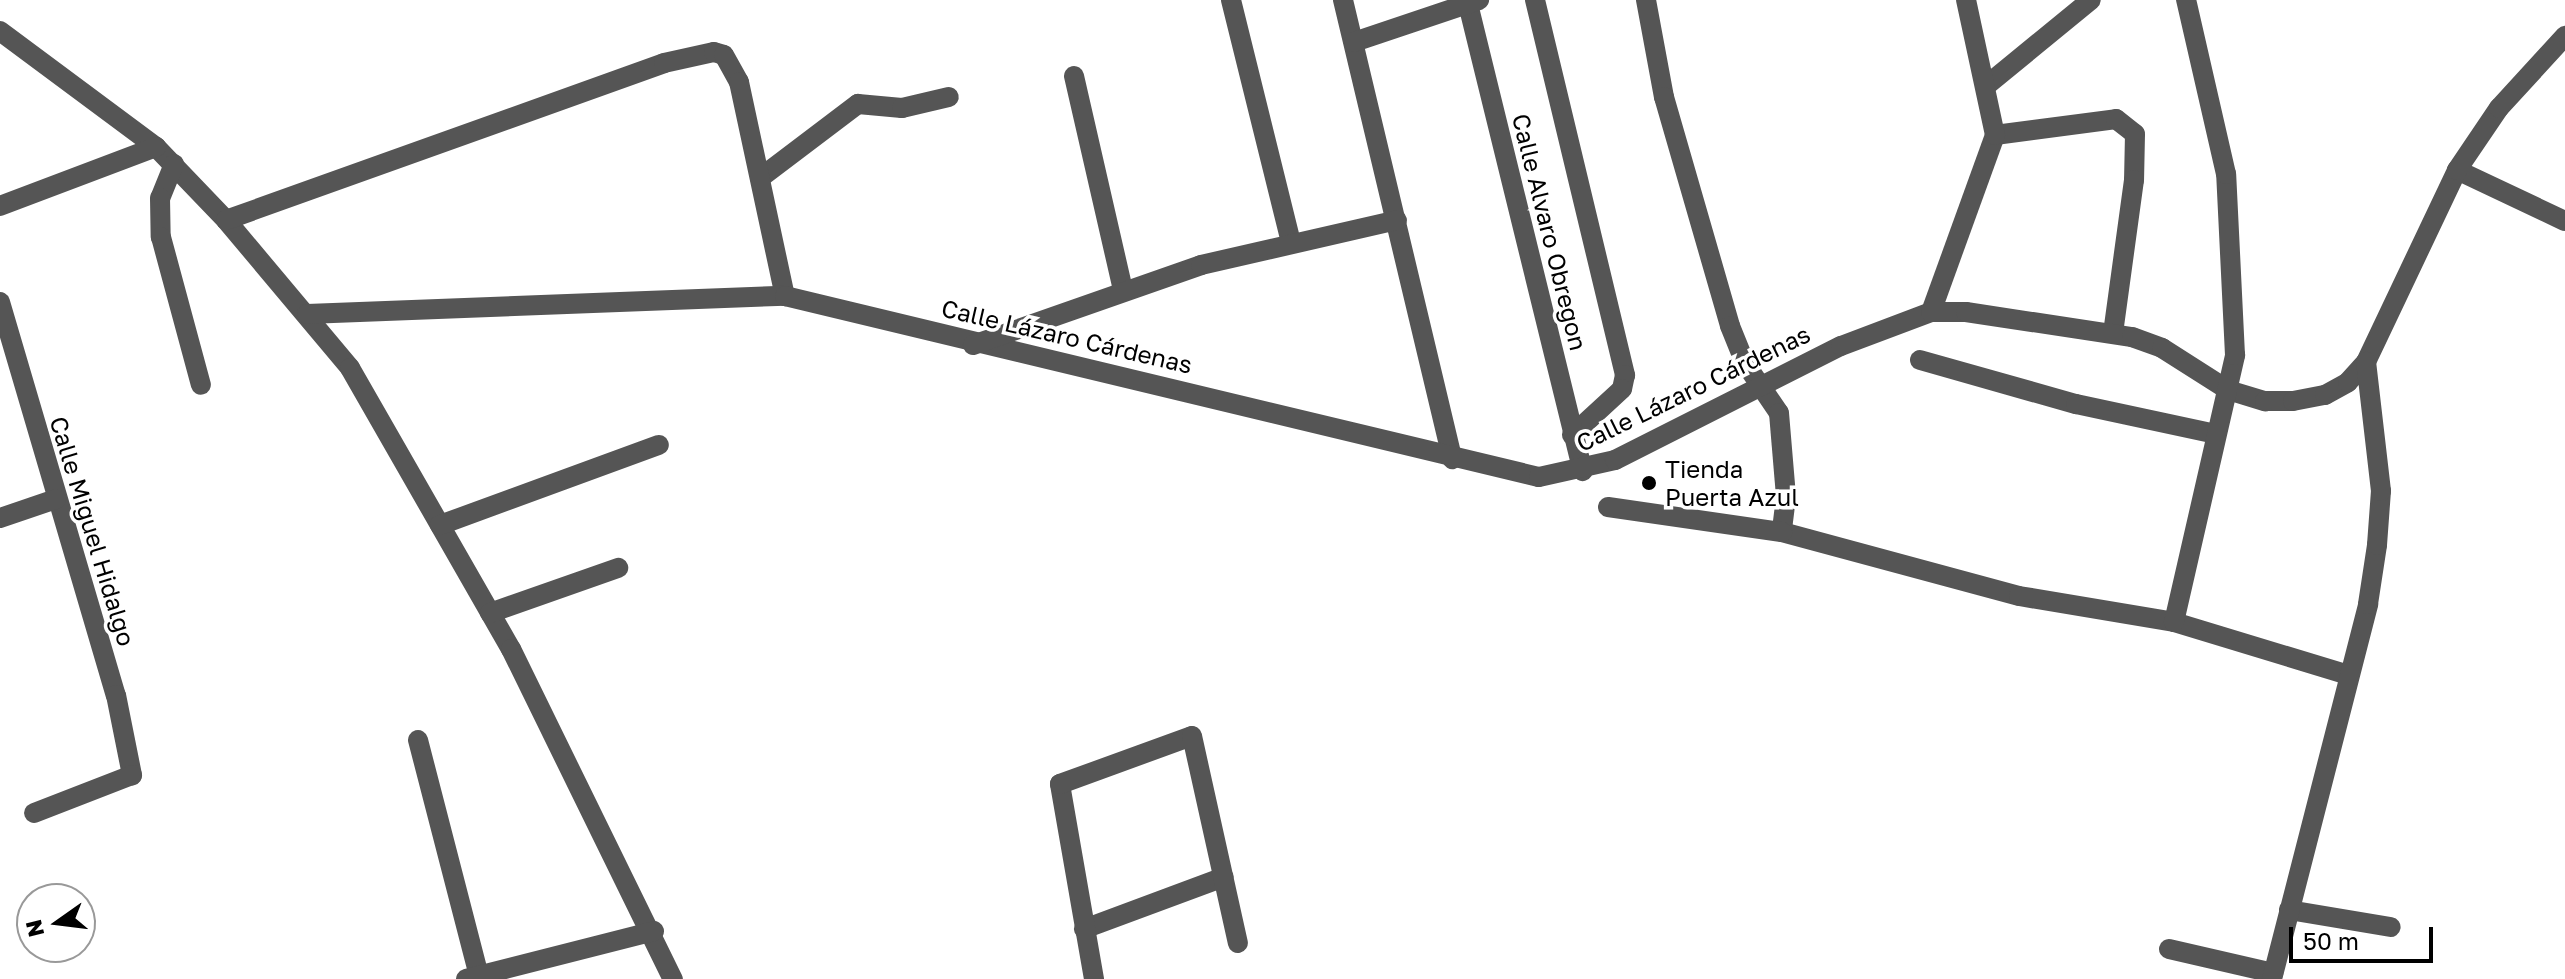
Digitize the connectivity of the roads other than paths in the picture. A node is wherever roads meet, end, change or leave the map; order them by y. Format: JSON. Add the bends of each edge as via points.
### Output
{"nodes":[{"id":1,"x":1231,"y":0,"type":"edge"},
{"id":2,"x":1343,"y":0,"type":"edge"},
{"id":3,"x":1535,"y":0,"type":"edge"},
{"id":4,"x":1646,"y":0,"type":"edge"},
{"id":5,"x":1966,"y":0,"type":"edge"},
{"id":6,"x":2091,"y":0,"type":"edge"},
{"id":7,"x":2186,"y":0,"type":"edge"},
{"id":8,"x":1474,"y":2,"type":"edge"},
{"id":9,"x":0,"y":31,"type":"edge"},
{"id":10,"x":2565,"y":36,"type":"edge"},
{"id":11,"x":1354,"y":42,"type":"junction"},
{"id":12,"x":1074,"y":76,"type":"dead end"},
{"id":13,"x":1987,"y":85,"type":"junction"},
{"id":14,"x":949,"y":97,"type":"dead end"},
{"id":15,"x":1995,"y":135,"type":"junction"},
{"id":16,"x":156,"y":147,"type":"junction"},
{"id":17,"x":174,"y":164,"type":"junction"},
{"id":18,"x":2457,"y":170,"type":"junction"},
{"id":19,"x":760,"y":178,"type":"junction"},
{"id":20,"x":0,"y":206,"type":"edge"},
{"id":21,"x":226,"y":220,"type":"junction"},
{"id":22,"x":1397,"y":220,"type":"junction"},
{"id":23,"x":2565,"y":221,"type":"edge"},
{"id":24,"x":1291,"y":243,"type":"junction"},
{"id":25,"x":1123,"y":290,"type":"junction"},
{"id":26,"x":785,"y":296,"type":"junction"},
{"id":27,"x":0,"y":302,"type":"edge"},
{"id":28,"x":1931,"y":312,"type":"junction"},
{"id":29,"x":307,"y":314,"type":"junction"},
{"id":30,"x":2113,"y":334,"type":"junction"},
{"id":31,"x":973,"y":345,"type":"junction"},
{"id":32,"x":1920,"y":360,"type":"dead end"},
{"id":33,"x":2366,"y":362,"type":"junction"},
{"id":34,"x":201,"y":385,"type":"dead end"},
{"id":35,"x":1763,"y":386,"type":"junction"},
{"id":36,"x":2228,"y":390,"type":"junction"},
{"id":37,"x":2216,"y":434,"type":"junction"},
{"id":38,"x":1572,"y":435,"type":"junction"},
{"id":39,"x":659,"y":445,"type":"dead end"},
{"id":40,"x":1452,"y":459,"type":"junction"},
{"id":41,"x":1583,"y":471,"type":"junction"},
{"id":42,"x":56,"y":499,"type":"junction"},
{"id":43,"x":1608,"y":507,"type":"dead end"},
{"id":44,"x":0,"y":518,"type":"edge"},
{"id":45,"x":440,"y":525,"type":"junction"},
{"id":46,"x":1782,"y":532,"type":"junction"},
{"id":47,"x":618,"y":568,"type":"dead end"},
{"id":48,"x":490,"y":613,"type":"junction"},
{"id":49,"x":2174,"y":622,"type":"junction"},
{"id":50,"x":2348,"y":675,"type":"junction"},
{"id":51,"x":418,"y":740,"type":"dead end"},
{"id":52,"x":34,"y":813,"type":"dead end"},
{"id":53,"x":1224,"y":877,"type":"junction"},
{"id":54,"x":2289,"y":910,"type":"junction"},
{"id":55,"x":2391,"y":927,"type":"dead end"},
{"id":56,"x":1084,"y":929,"type":"junction"},
{"id":57,"x":654,"y":931,"type":"junction"},
{"id":58,"x":1238,"y":943,"type":"dead end"},
{"id":59,"x":2169,"y":949,"type":"dead end"},
{"id":60,"x":2273,"y":976,"type":"edge"},
{"id":61,"x":475,"y":978,"type":"edge"},
{"id":62,"x":673,"y":979,"type":"edge"},
{"id":63,"x":1094,"y":979,"type":"edge"}],
"edges":[{"from":1,"to":24,"type":"street"},
{"from":2,"to":11,"type":"street"},
{"from":3,"to":38,"type":"street","via":[[1625,375],[1622,389]]},
{"from":4,"to":35,"type":"street","via":[[1664,97],[1730,326],[1745,363]]},
{"from":5,"to":13,"type":"street"},
{"from":6,"to":13,"type":"street"},
{"from":7,"to":36,"type":"street","via":[[2226,174],[2235,355]]},
{"from":8,"to":11,"type":"street"},
{"from":8,"to":38,"type":"street","name":"Calle Alvaro Obregon"},
{"from":9,"to":16,"type":"street"},
{"from":10,"to":18,"type":"street","name":"Calle Lázaro Cárdenas","via":[[2499,108]]},
{"from":11,"to":22,"type":"street"},
{"from":12,"to":25,"type":"street"},
{"from":13,"to":15,"type":"street"},
{"from":14,"to":19,"type":"street","via":[[902,108],[858,104]]},
{"from":15,"to":28,"type":"street"},
{"from":15,"to":30,"type":"street","via":[[2116,119],[2135,134],[2134,180]]},
{"from":16,"to":17,"type":"street"},
{"from":16,"to":20,"type":"street"},
{"from":17,"to":21,"type":"street"},
{"from":17,"to":34,"type":"street","via":[[160,198],[161,237]]},
{"from":18,"to":23,"type":"street"},
{"from":18,"to":33,"type":"street","name":"Calle Lázaro Cárdenas"},
{"from":19,"to":21,"type":"street","via":[[739,82],[724,55],[714,52],[664,63]]},
{"from":19,"to":26,"type":"street"},
{"from":21,"to":29,"type":"street"},
{"from":22,"to":24,"type":"street"},
{"from":22,"to":40,"type":"street"},
{"from":24,"to":25,"type":"street"},
{"from":25,"to":31,"type":"street"},
{"from":26,"to":29,"type":"street","name":"Calle Lázaro Cárdenas"},
{"from":26,"to":31,"type":"street","name":"Calle Lázaro Cárdenas"},
{"from":27,"to":42,"type":"street","name":"Calle Miguel Hidalgo"},
{"from":28,"to":30,"type":"street","name":"Calle Lázaro Cárdenas","via":[[1966,312]]},
{"from":28,"to":35,"type":"street","name":"Calle Lázaro Cárdenas","via":[[1841,346]]},
{"from":29,"to":45,"type":"street","via":[[386,425]]},
{"from":30,"to":36,"type":"street","name":"Calle Lázaro Cárdenas","via":[[2162,348]]},
{"from":31,"to":40,"type":"street","name":"Calle Lázaro Cárdenas","via":[[1235,401]]},
{"from":32,"to":37,"type":"street","via":[[2076,404]]},
{"from":33,"to":36,"type":"street","name":"Calle Lázaro Cárdenas","via":[[2325,395],[2265,401]]},
{"from":33,"to":50,"type":"street","via":[[2381,491],[2368,604]]},
{"from":35,"to":41,"type":"street","name":"Calle Lázaro Cárdenas"},
{"from":35,"to":46,"type":"street","via":[[1783,430]]},
{"from":36,"to":37,"type":"street"},
{"from":37,"to":49,"type":"street"},
{"from":38,"to":41,"type":"street","name":"Calle Alvaro Obregon"},
{"from":39,"to":45,"type":"street"},
{"from":40,"to":41,"type":"street","name":"Calle Lázaro Cárdenas","via":[[1539,477]]},
{"from":42,"to":44,"type":"street"},
{"from":42,"to":52,"type":"street","name":"Calle Miguel Hidalgo","via":[[116,695],[132,775]]},
{"from":43,"to":46,"type":"street"},
{"from":45,"to":48,"type":"street"},
{"from":46,"to":49,"type":"street","via":[[2019,596]]},
{"from":47,"to":48,"type":"street"},
{"from":48,"to":57,"type":"street"},
{"from":49,"to":50,"type":"street"},
{"from":50,"to":54,"type":"street"},
{"from":51,"to":61,"type":"street"},
{"from":53,"to":56,"type":"street"},
{"from":53,"to":56,"type":"street","via":[[1192,736],[1060,784]]},
{"from":53,"to":58,"type":"street"},
{"from":54,"to":55,"type":"street"},
{"from":54,"to":60,"type":"street"},
{"from":56,"to":63,"type":"street"},
{"from":57,"to":61,"type":"street"},
{"from":57,"to":62,"type":"street"},
{"from":59,"to":60,"type":"street"}]}
